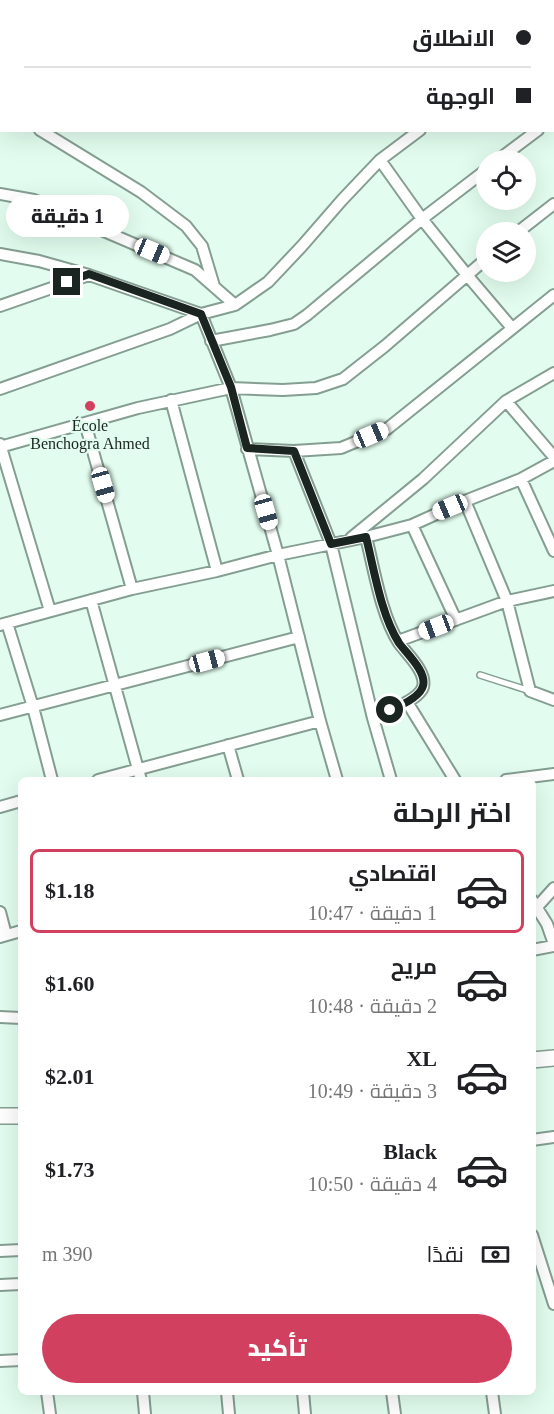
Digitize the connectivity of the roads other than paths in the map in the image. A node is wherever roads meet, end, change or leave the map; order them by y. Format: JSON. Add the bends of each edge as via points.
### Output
{"nodes":[{"id":1,"x":43,"y":132,"type":"edge"},
{"id":2,"x":417,"y":132,"type":"edge"},
{"id":3,"x":535,"y":132,"type":"edge"},
{"id":4,"x":511,"y":150,"type":"edge"},
{"id":5,"x":380,"y":160,"type":"junction"},
{"id":6,"x":476,"y":178,"type":"edge"},
{"id":7,"x":0,"y":194,"type":"edge"},
{"id":8,"x":554,"y":204,"type":"edge"},
{"id":9,"x":422,"y":219,"type":"junction"},
{"id":10,"x":531,"y":222,"type":"edge"},
{"id":11,"x":0,"y":255,"type":"edge"},
{"id":12,"x":476,"y":267,"type":"edge"},
{"id":13,"x":89,"y":274,"type":"junction"},
{"id":14,"x":467,"y":275,"type":"junction"},
{"id":15,"x":214,"y":286,"type":"junction"},
{"id":16,"x":554,"y":295,"type":"edge"},
{"id":17,"x":235,"y":305,"type":"junction"},
{"id":18,"x":0,"y":306,"type":"edge"},
{"id":19,"x":201,"y":314,"type":"junction"},
{"id":20,"x":512,"y":328,"type":"junction"},
{"id":21,"x":211,"y":341,"type":"junction"},
{"id":22,"x":554,"y":373,"type":"edge"},
{"id":23,"x":231,"y":387,"type":"junction"},
{"id":24,"x":0,"y":389,"type":"edge"},
{"id":25,"x":171,"y":400,"type":"junction"},
{"id":26,"x":506,"y":401,"type":"junction"},
{"id":27,"x":85,"y":423,"type":"junction"},
{"id":28,"x":0,"y":446,"type":"edge"},
{"id":29,"x":247,"y":448,"type":"junction"},
{"id":30,"x":294,"y":451,"type":"junction"},
{"id":31,"x":554,"y":459,"type":"edge"},
{"id":32,"x":521,"y":479,"type":"junction"},
{"id":33,"x":465,"y":501,"type":"junction"},
{"id":34,"x":412,"y":525,"type":"junction"},
{"id":35,"x":366,"y":537,"type":"junction"},
{"id":36,"x":349,"y":540,"type":"junction"},
{"id":37,"x":331,"y":544,"type":"junction"},
{"id":38,"x":554,"y":551,"type":"edge"},
{"id":39,"x":278,"y":555,"type":"junction"},
{"id":40,"x":217,"y":571,"type":"junction"},
{"id":41,"x":132,"y":589,"type":"junction"},
{"id":42,"x":554,"y":591,"type":"edge"},
{"id":43,"x":91,"y":600,"type":"junction"},
{"id":44,"x":507,"y":601,"type":"junction"},
{"id":45,"x":50,"y":611,"type":"junction"},
{"id":46,"x":456,"y":620,"type":"junction"},
{"id":47,"x":3,"y":624,"type":"edge"},
{"id":48,"x":299,"y":637,"type":"junction"},
{"id":49,"x":398,"y":641,"type":"junction"},
{"id":50,"x":480,"y":675,"type":"dead end"},
{"id":51,"x":115,"y":685,"type":"junction"},
{"id":52,"x":530,"y":691,"type":"junction"},
{"id":53,"x":554,"y":700,"type":"edge"},
{"id":54,"x":407,"y":702,"type":"junction"},
{"id":55,"x":33,"y":707,"type":"junction"},
{"id":56,"x":0,"y":715,"type":"edge"},
{"id":57,"x":373,"y":718,"type":"junction"},
{"id":58,"x":320,"y":721,"type":"junction"},
{"id":59,"x":228,"y":745,"type":"junction"},
{"id":60,"x":554,"y":774,"type":"edge"},
{"id":61,"x":139,"y":775,"type":"edge"},
{"id":62,"x":50,"y":777,"type":"edge"},
{"id":63,"x":123,"y":777,"type":"edge"},
{"id":64,"x":237,"y":777,"type":"edge"},
{"id":65,"x":336,"y":777,"type":"edge"},
{"id":66,"x":390,"y":777,"type":"edge"},
{"id":67,"x":453,"y":777,"type":"edge"},
{"id":68,"x":530,"y":777,"type":"edge"},
{"id":69,"x":18,"y":802,"type":"edge"},
{"id":70,"x":0,"y":807,"type":"edge"},
{"id":71,"x":554,"y":888,"type":"edge"},
{"id":72,"x":536,"y":902,"type":"edge"},
{"id":73,"x":536,"y":905,"type":"edge"},
{"id":74,"x":0,"y":912,"type":"edge"},
{"id":75,"x":18,"y":932,"type":"edge"},
{"id":76,"x":3,"y":936,"type":"edge"},
{"id":77,"x":554,"y":945,"type":"edge"},
{"id":78,"x":536,"y":949,"type":"edge"},
{"id":79,"x":0,"y":1017,"type":"edge"},
{"id":80,"x":18,"y":1018,"type":"edge"},
{"id":81,"x":554,"y":1058,"type":"edge"},
{"id":82,"x":536,"y":1060,"type":"edge"},
{"id":83,"x":0,"y":1116,"type":"edge"},
{"id":84,"x":18,"y":1116,"type":"edge"},
{"id":85,"x":554,"y":1137,"type":"edge"},
{"id":86,"x":536,"y":1139,"type":"edge"},
{"id":87,"x":18,"y":1250,"type":"edge"},
{"id":88,"x":0,"y":1251,"type":"edge"},
{"id":89,"x":536,"y":1253,"type":"edge"},
{"id":90,"x":18,"y":1284,"type":"edge"},
{"id":91,"x":0,"y":1285,"type":"edge"},
{"id":92,"x":554,"y":1304,"type":"edge"},
{"id":93,"x":18,"y":1360,"type":"edge"},
{"id":94,"x":0,"y":1361,"type":"edge"},
{"id":95,"x":47,"y":1395,"type":"edge"},
{"id":96,"x":143,"y":1395,"type":"edge"},
{"id":97,"x":227,"y":1395,"type":"edge"},
{"id":98,"x":303,"y":1395,"type":"edge"},
{"id":99,"x":393,"y":1395,"type":"edge"},
{"id":100,"x":492,"y":1395,"type":"edge"},
{"id":101,"x":50,"y":1414,"type":"edge"},
{"id":102,"x":146,"y":1414,"type":"edge"},
{"id":103,"x":229,"y":1414,"type":"edge"},
{"id":104,"x":305,"y":1414,"type":"edge"},
{"id":105,"x":395,"y":1414,"type":"edge"},
{"id":106,"x":495,"y":1414,"type":"edge"}],
"edges":[{"from":1,"to":15,"type":"street","via":[[141,192],[186,226],[202,246]]},
{"from":2,"to":5,"type":"street"},
{"from":3,"to":4,"type":"street"},
{"from":5,"to":9,"type":"street"},
{"from":5,"to":17,"type":"street","via":[[268,282]]},
{"from":6,"to":9,"type":"street"},
{"from":7,"to":15,"type":"street","via":[[64,211],[195,270]]},
{"from":8,"to":10,"type":"street"},
{"from":9,"to":14,"type":"street"},
{"from":9,"to":21,"type":"street","via":[[294,324]]},
{"from":11,"to":13,"type":"street"},
{"from":12,"to":14,"type":"street"},
{"from":13,"to":18,"type":"street"},
{"from":13,"to":19,"type":"street"},
{"from":14,"to":20,"type":"street"},
{"from":14,"to":23,"type":"street","via":[[343,379],[316,388]]},
{"from":15,"to":17,"type":"street"},
{"from":16,"to":20,"type":"street"},
{"from":17,"to":19,"type":"street"},
{"from":19,"to":21,"type":"street"},
{"from":19,"to":24,"type":"street","via":[[170,329]]},
{"from":20,"to":30,"type":"street","via":[[387,429],[341,448]]},
{"from":21,"to":23,"type":"street"},
{"from":22,"to":26,"type":"street"},
{"from":23,"to":25,"type":"street"},
{"from":23,"to":29,"type":"street"},
{"from":25,"to":27,"type":"street"},
{"from":25,"to":40,"type":"street"},
{"from":26,"to":31,"type":"street"},
{"from":26,"to":36,"type":"street","via":[[423,479]]},
{"from":27,"to":28,"type":"street"},
{"from":27,"to":41,"type":"street"},
{"from":28,"to":45,"type":"street"},
{"from":29,"to":30,"type":"street"},
{"from":29,"to":39,"type":"street"},
{"from":30,"to":37,"type":"street"},
{"from":31,"to":32,"type":"street"},
{"from":32,"to":33,"type":"street"},
{"from":32,"to":38,"type":"street"},
{"from":33,"to":34,"type":"street"},
{"from":33,"to":44,"type":"street"},
{"from":34,"to":35,"type":"street"},
{"from":34,"to":46,"type":"street"},
{"from":35,"to":36,"type":"street"},
{"from":35,"to":49,"type":"street","via":[[386,614]]},
{"from":36,"to":37,"type":"street"},
{"from":37,"to":39,"type":"street"},
{"from":37,"to":57,"type":"street"},
{"from":39,"to":40,"type":"street"},
{"from":39,"to":48,"type":"street"},
{"from":40,"to":41,"type":"street"},
{"from":41,"to":43,"type":"street"},
{"from":42,"to":44,"type":"street"},
{"from":43,"to":45,"type":"street"},
{"from":43,"to":51,"type":"street"},
{"from":44,"to":46,"type":"street"},
{"from":44,"to":52,"type":"street"},
{"from":45,"to":47,"type":"street"},
{"from":46,"to":49,"type":"street"},
{"from":47,"to":55,"type":"street"},
{"from":48,"to":51,"type":"street"},
{"from":48,"to":58,"type":"street"},
{"from":49,"to":54,"type":"street","via":[[420,670],[424,682],[421,691]]},
{"from":50,"to":52,"type":"lane"},
{"from":51,"to":55,"type":"street"},
{"from":51,"to":61,"type":"street"},
{"from":52,"to":53,"type":"street"},
{"from":54,"to":57,"type":"street"},
{"from":54,"to":67,"type":"street"},
{"from":55,"to":56,"type":"street"},
{"from":55,"to":62,"type":"street"},
{"from":57,"to":66,"type":"street"},
{"from":58,"to":59,"type":"street"},
{"from":58,"to":65,"type":"street"},
{"from":59,"to":61,"type":"street"},
{"from":59,"to":64,"type":"street"},
{"from":60,"to":68,"type":"street"},
{"from":61,"to":63,"type":"street"},
{"from":69,"to":70,"type":"street"},
{"from":71,"to":72,"type":"street"},
{"from":73,"to":77,"type":"street"},
{"from":74,"to":76,"type":"street"},
{"from":75,"to":76,"type":"street"},
{"from":77,"to":78,"type":"street"},
{"from":79,"to":80,"type":"street"},
{"from":81,"to":82,"type":"street"},
{"from":83,"to":84,"type":"street"},
{"from":85,"to":86,"type":"street"},
{"from":87,"to":88,"type":"street"},
{"from":89,"to":92,"type":"street"},
{"from":90,"to":91,"type":"street"},
{"from":93,"to":94,"type":"street"},
{"from":95,"to":101,"type":"street"},
{"from":96,"to":102,"type":"street"},
{"from":97,"to":103,"type":"street"},
{"from":98,"to":104,"type":"street"},
{"from":99,"to":105,"type":"street"},
{"from":100,"to":106,"type":"street"}]}
